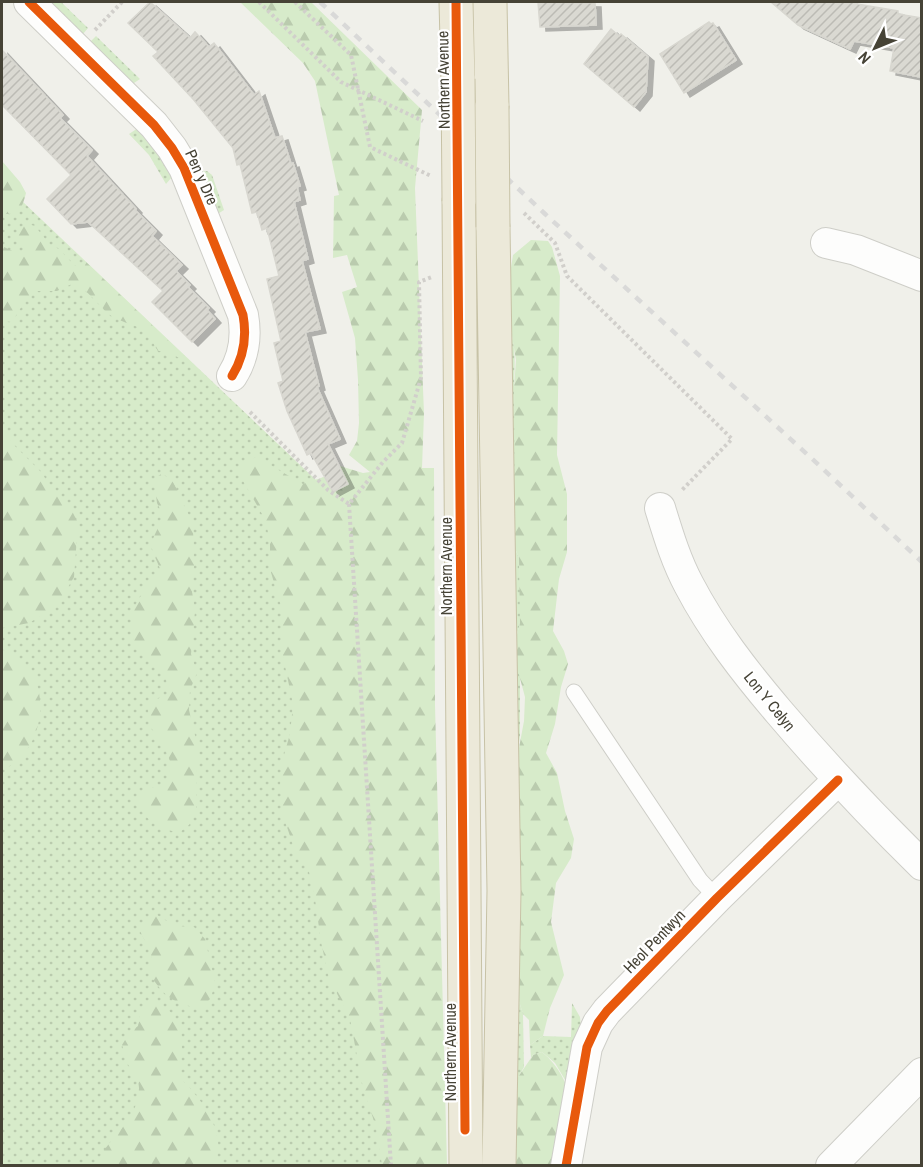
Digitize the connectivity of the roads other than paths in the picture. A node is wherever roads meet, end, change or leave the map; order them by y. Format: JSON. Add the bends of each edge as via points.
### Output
{"nodes":[{"id":1,"x":30,"y":2,"type":"edge"},
{"id":2,"x":456,"y":2,"type":"edge"},
{"id":3,"x":490,"y":2,"type":"edge"},
{"id":4,"x":826,"y":243,"type":"dead end"},
{"id":5,"x":921,"y":276,"type":"edge"},
{"id":6,"x":232,"y":376,"type":"dead end"},
{"id":7,"x":671,"y":499,"type":"road end"},
{"id":8,"x":574,"y":692,"type":"dead end"},
{"id":9,"x":838,"y":780,"type":"junction"},
{"id":10,"x":921,"y":865,"type":"edge"},
{"id":11,"x":717,"y":897,"type":"junction"},
{"id":12,"x":921,"y":1073,"type":"edge"},
{"id":13,"x":466,"y":1166,"type":"edge"},
{"id":14,"x":499,"y":1166,"type":"edge"},
{"id":15,"x":566,"y":1166,"type":"edge"},
{"id":16,"x":831,"y":1166,"type":"edge"}],
"edges":[{"from":1,"to":6,"type":"street","name":"Pen y Dre","via":[[154,124],[184,168],[243,315],[244,347]]},
{"from":2,"to":13,"type":"highway","name":"Northern Avenue","bridge":true},
{"from":3,"to":14,"type":"highway","bridge":true,"via":[[504,891]]},
{"from":4,"to":5,"type":"street","via":[[856,250]]},
{"from":7,"to":9,"type":"street","name":"Lon Y Celyn","via":[[684,574],[705,614],[753,681]]},
{"from":8,"to":11,"type":"lane","via":[[700,880]]},
{"from":9,"to":10,"type":"street","name":"Lon Y Celyn"},
{"from":9,"to":11,"type":"street","name":"Heol Pentwyn"},
{"from":11,"to":15,"type":"street","name":"Heol Pentwyn","via":[[598,1023],[587,1047]]},
{"from":12,"to":16,"type":"street"}]}
